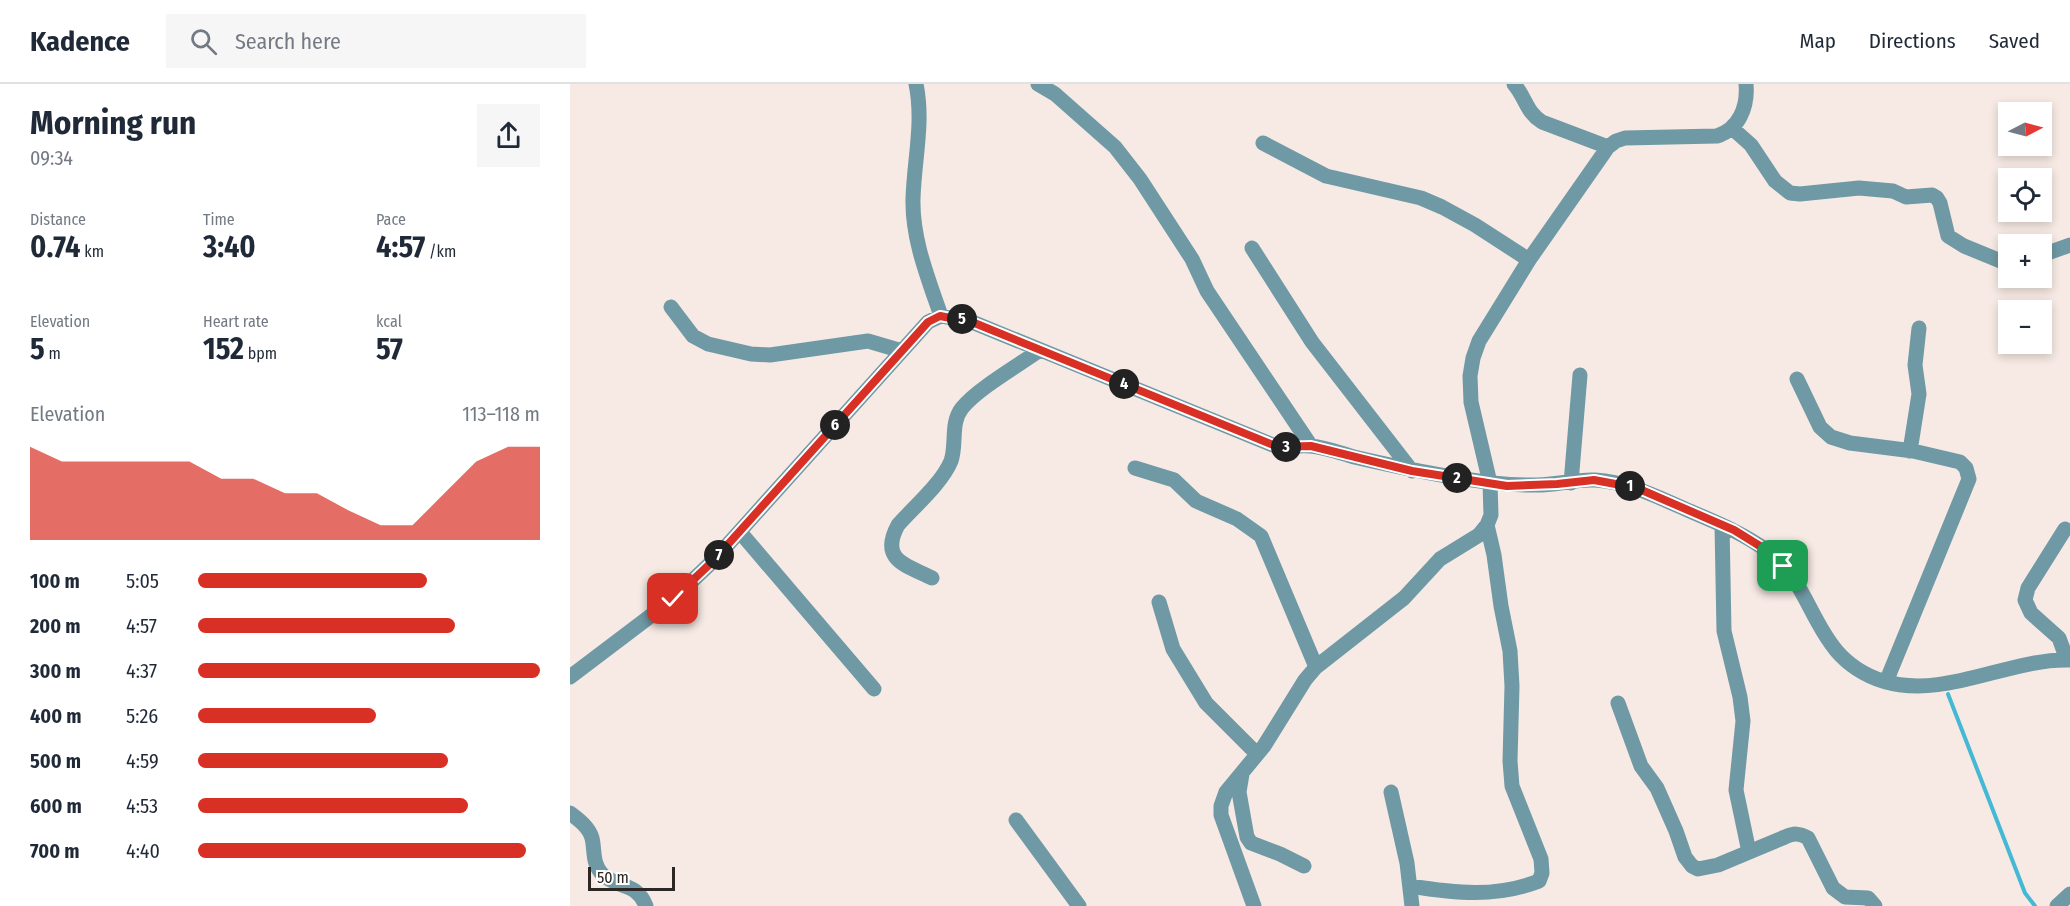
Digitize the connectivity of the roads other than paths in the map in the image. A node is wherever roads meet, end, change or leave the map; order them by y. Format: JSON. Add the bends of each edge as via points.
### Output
{"nodes":[{"id":1,"x":916,"y":84,"type":"edge"},
{"id":2,"x":1038,"y":84,"type":"edge"},
{"id":3,"x":1514,"y":84,"type":"edge"},
{"id":4,"x":1746,"y":84,"type":"edge"},
{"id":5,"x":1732,"y":128,"type":"junction"},
{"id":6,"x":1263,"y":143,"type":"dead end"},
{"id":7,"x":1608,"y":147,"type":"junction"},
{"id":8,"x":2070,"y":245,"type":"edge"},
{"id":9,"x":1251,"y":248,"type":"dead end"},
{"id":10,"x":2052,"y":251,"type":"edge"},
{"id":11,"x":1529,"y":260,"type":"junction"},
{"id":12,"x":1998,"y":260,"type":"edge"},
{"id":13,"x":671,"y":307,"type":"dead end"},
{"id":14,"x":940,"y":316,"type":"junction"},
{"id":15,"x":1919,"y":328,"type":"dead end"},
{"id":16,"x":1040,"y":350,"type":"junction"},
{"id":17,"x":902,"y":351,"type":"junction"},
{"id":18,"x":1580,"y":375,"type":"dead end"},
{"id":19,"x":1797,"y":379,"type":"dead end"},
{"id":20,"x":1311,"y":446,"type":"junction"},
{"id":21,"x":1910,"y":451,"type":"junction"},
{"id":22,"x":1135,"y":468,"type":"dead end"},
{"id":23,"x":1412,"y":471,"type":"junction"},
{"id":24,"x":1490,"y":483,"type":"junction"},
{"id":25,"x":1570,"y":483,"type":"junction"},
{"id":26,"x":1487,"y":525,"type":"junction"},
{"id":27,"x":1722,"y":525,"type":"junction"},
{"id":28,"x":2065,"y":529,"type":"dead end"},
{"id":29,"x":740,"y":531,"type":"junction"},
{"id":30,"x":932,"y":578,"type":"dead end"},
{"id":31,"x":1159,"y":602,"type":"dead end"},
{"id":32,"x":2069,"y":660,"type":"edge"},
{"id":33,"x":1316,"y":667,"type":"junction"},
{"id":34,"x":570,"y":676,"type":"edge"},
{"id":35,"x":1886,"y":682,"type":"junction"},
{"id":36,"x":874,"y":689,"type":"dead end"},
{"id":37,"x":1618,"y":703,"type":"dead end"},
{"id":38,"x":1257,"y":754,"type":"junction"},
{"id":39,"x":1243,"y":771,"type":"junction"},
{"id":40,"x":1391,"y":792,"type":"dead end"},
{"id":41,"x":570,"y":813,"type":"edge"},
{"id":42,"x":1016,"y":820,"type":"dead end"},
{"id":43,"x":1749,"y":852,"type":"junction"},
{"id":44,"x":1304,"y":866,"type":"dead end"},
{"id":45,"x":1410,"y":886,"type":"junction"},
{"id":46,"x":2070,"y":894,"type":"edge"},
{"id":47,"x":646,"y":906,"type":"edge"},
{"id":48,"x":1080,"y":906,"type":"edge"},
{"id":49,"x":1254,"y":906,"type":"edge"},
{"id":50,"x":1412,"y":906,"type":"edge"},
{"id":51,"x":1875,"y":906,"type":"edge"},
{"id":52,"x":2056,"y":906,"type":"edge"}],
"edges":[{"from":1,"to":14,"type":"street","via":[[920,117],[913,200],[915,227]]},
{"from":2,"to":20,"type":"street","via":[[1055,94],[1115,147],[1140,179],[1192,259],[1207,291]]},
{"from":3,"to":7,"type":"street","via":[[1532,116]]},
{"from":4,"to":5,"type":"street","via":[[1743,114]]},
{"from":5,"to":7,"type":"street","via":[[1717,136],[1625,138]]},
{"from":5,"to":12,"type":"street","via":[[1751,145],[1775,181],[1790,193],[1859,188],[1906,196],[1932,195],[1940,203],[1948,236]]},
{"from":6,"to":11,"type":"street","via":[[1326,176],[1421,198],[1442,207]]},
{"from":7,"to":11,"type":"street"},
{"from":8,"to":10,"type":"street"},
{"from":9,"to":23,"type":"street","via":[[1312,342]]},
{"from":11,"to":24,"type":"street","via":[[1479,341],[1470,376],[1471,402]]},
{"from":13,"to":17,"type":"street","via":[[693,336],[708,344],[751,354],[770,355],[868,341]]},
{"from":14,"to":16,"type":"street","via":[[972,322]]},
{"from":14,"to":17,"type":"street","via":[[928,322]]},
{"from":15,"to":21,"type":"street","via":[[1915,356],[1919,394]]},
{"from":16,"to":20,"type":"street","via":[[1278,447]]},
{"from":16,"to":30,"type":"street","via":[[978,393],[961,410],[955,424],[951,461],[894,532],[893,552],[897,561]]},
{"from":17,"to":29,"type":"street"},
{"from":18,"to":25,"type":"street"},
{"from":19,"to":21,"type":"street","via":[[1820,427],[1831,437]]},
{"from":20,"to":23,"type":"street"},
{"from":21,"to":35,"type":"street","via":[[1960,462],[1969,479]]},
{"from":22,"to":33,"type":"street","via":[[1174,480],[1196,501],[1237,519],[1261,536]]},
{"from":23,"to":24,"type":"street"},
{"from":24,"to":25,"type":"street"},
{"from":24,"to":26,"type":"street","via":[[1491,514]]},
{"from":25,"to":27,"type":"street","via":[[1594,480],[1637,488]]},
{"from":26,"to":33,"type":"street","via":[[1479,535],[1440,559],[1404,598]]},
{"from":26,"to":45,"type":"street","via":[[1510,651],[1512,786],[1541,859],[1542,873],[1539,881],[1509,891],[1457,893]]},
{"from":27,"to":35,"type":"street","via":[[1768,551],[1798,586],[1832,646],[1851,666]]},
{"from":27,"to":43,"type":"street","via":[[1724,631],[1743,721],[1736,790]]},
{"from":28,"to":32,"type":"street","via":[[2028,588],[2025,600],[2031,614],[2059,638]]},
{"from":29,"to":34,"type":"street","via":[[673,599]]},
{"from":29,"to":36,"type":"street"},
{"from":31,"to":38,"type":"street","via":[[1173,649],[1206,703]]},
{"from":32,"to":35,"type":"street","via":[[2052,660],[1969,680],[1916,685]]},
{"from":33,"to":38,"type":"street"},
{"from":37,"to":43,"type":"street","via":[[1641,766],[1657,788],[1692,866],[1707,868]]},
{"from":38,"to":39,"type":"street"},
{"from":39,"to":44,"type":"street","via":[[1239,792],[1247,837],[1251,843]]},
{"from":39,"to":49,"type":"street","via":[[1226,792],[1221,815]]},
{"from":40,"to":45,"type":"street"},
{"from":41,"to":47,"type":"street","via":[[586,826],[600,872],[638,892]]},
{"from":42,"to":48,"type":"street"},
{"from":43,"to":51,"type":"street","via":[[1801,834],[1808,838],[1833,888],[1845,897],[1868,898]]},
{"from":45,"to":50,"type":"street"},
{"from":46,"to":52,"type":"street"}]}
